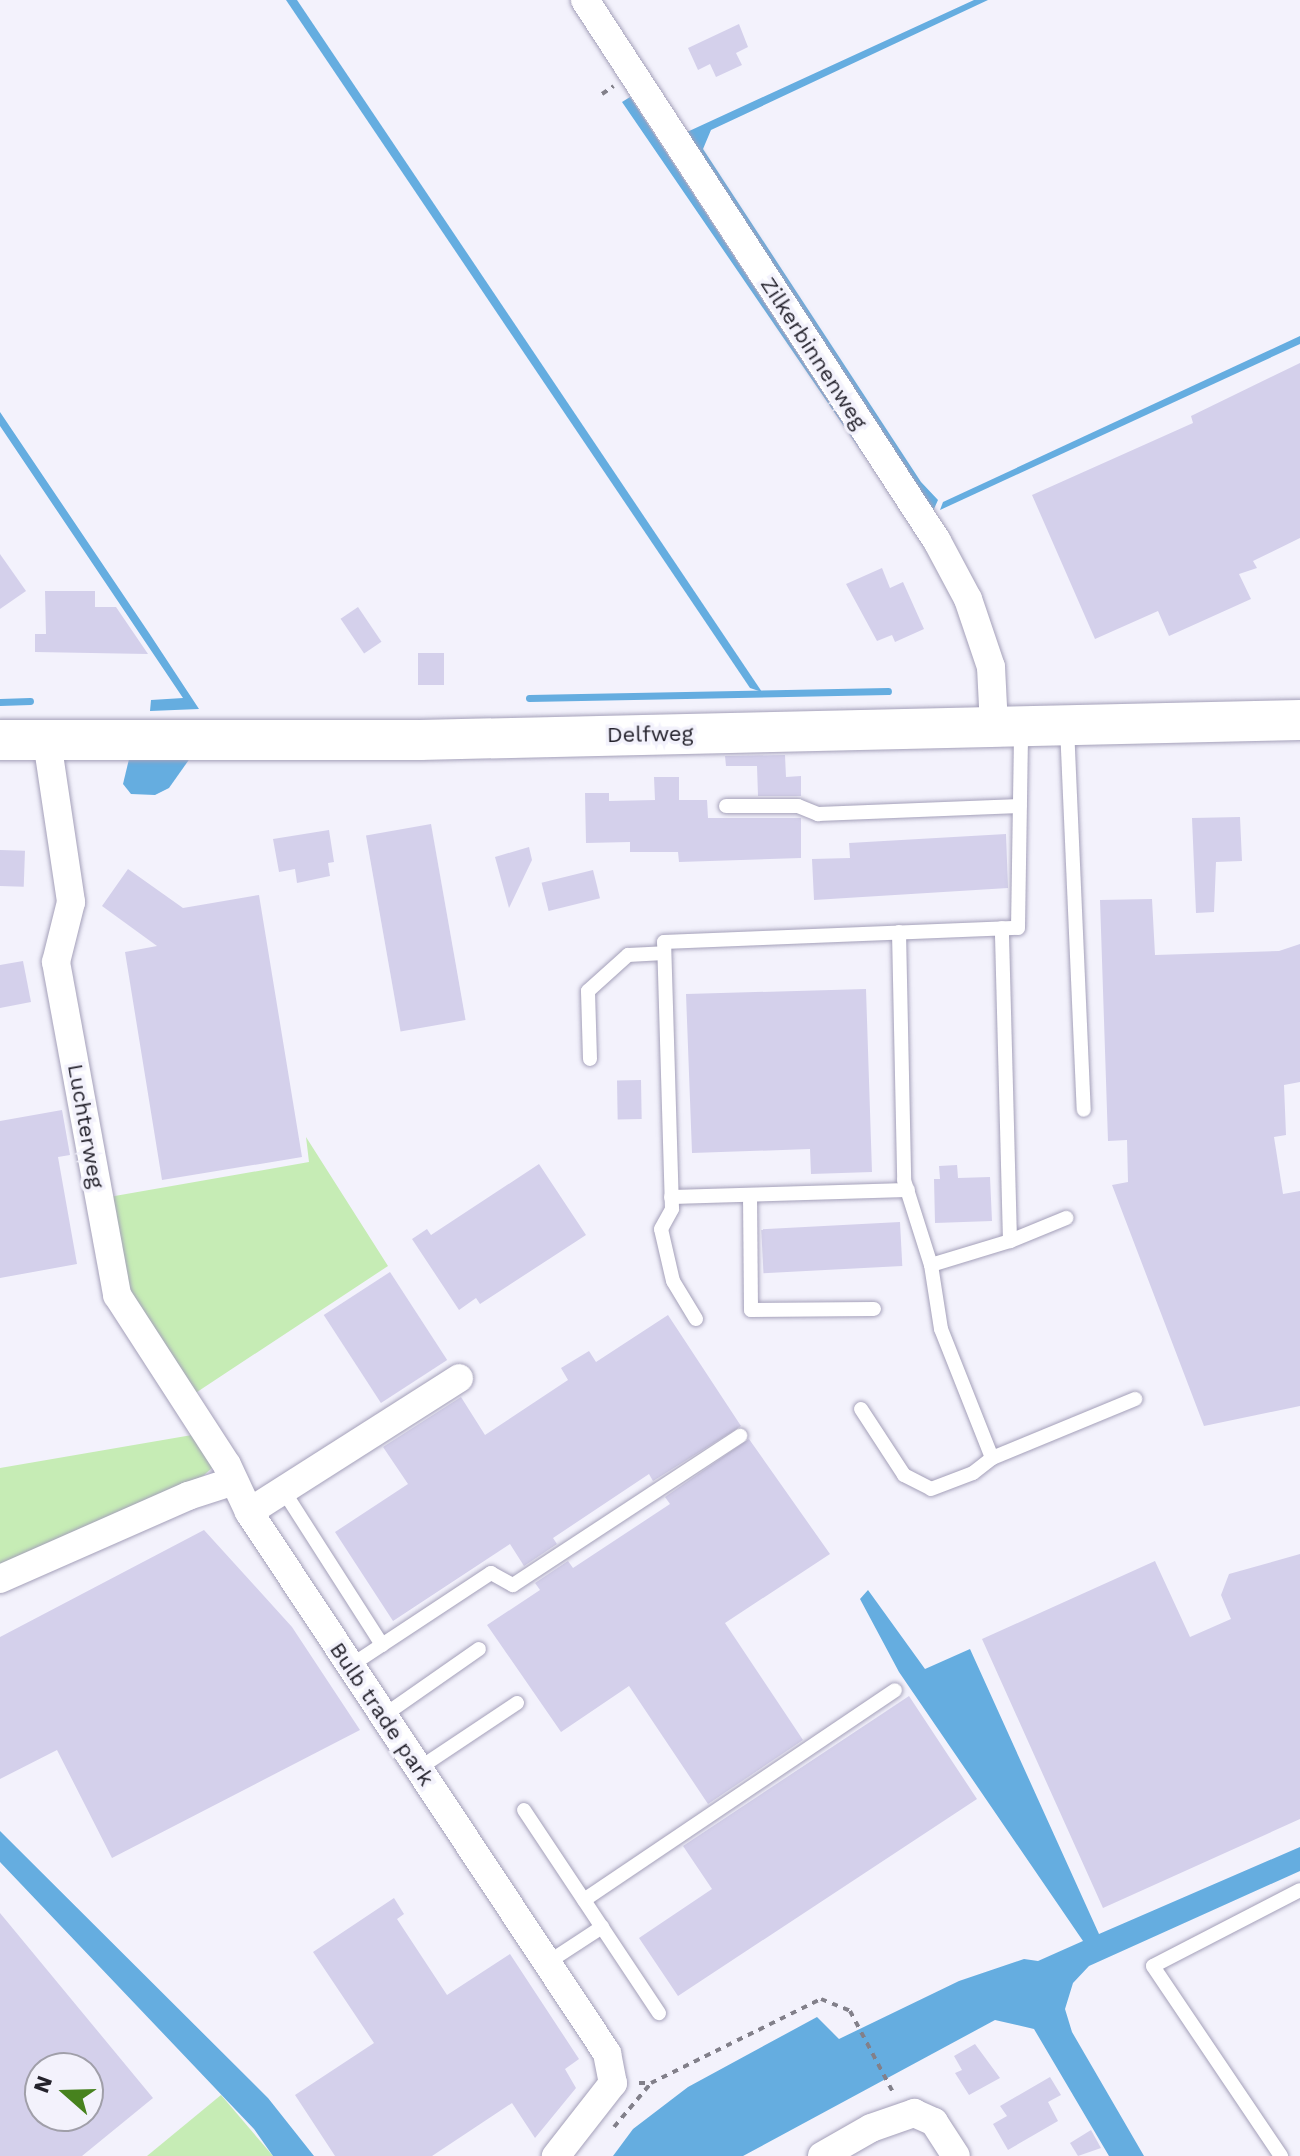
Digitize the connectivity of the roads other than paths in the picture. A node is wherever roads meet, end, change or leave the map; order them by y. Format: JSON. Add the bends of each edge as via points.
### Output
{"nodes":[{"id":1,"x":585,"y":0,"type":"edge"},
{"id":2,"x":1300,"y":720,"type":"edge"},
{"id":3,"x":1067,"y":725,"type":"junction"},
{"id":4,"x":1008,"y":726,"type":"junction"},
{"id":5,"x":0,"y":740,"type":"edge"},
{"id":6,"x":47,"y":741,"type":"junction"},
{"id":7,"x":726,"y":806,"type":"dead end"},
{"id":8,"x":1020,"y":806,"type":"junction"},
{"id":9,"x":1002,"y":928,"type":"junction"},
{"id":10,"x":899,"y":932,"type":"junction"},
{"id":11,"x":664,"y":953,"type":"junction"},
{"id":12,"x":590,"y":1059,"type":"dead end"},
{"id":13,"x":1084,"y":1110,"type":"dead end"},
{"id":14,"x":908,"y":1190,"type":"junction"},
{"id":15,"x":750,"y":1195,"type":"junction"},
{"id":16,"x":671,"y":1197,"type":"junction"},
{"id":17,"x":1066,"y":1218,"type":"dead end"},
{"id":18,"x":1010,"y":1241,"type":"junction"},
{"id":19,"x":931,"y":1265,"type":"junction"},
{"id":20,"x":874,"y":1309,"type":"dead end"},
{"id":21,"x":696,"y":1319,"type":"dead end"},
{"id":22,"x":459,"y":1378,"type":"dead end"},
{"id":23,"x":1135,"y":1399,"type":"dead end"},
{"id":24,"x":861,"y":1409,"type":"dead end"},
{"id":25,"x":740,"y":1436,"type":"dead end"},
{"id":26,"x":992,"y":1458,"type":"junction"},
{"id":27,"x":234,"y":1481,"type":"junction"},
{"id":28,"x":283,"y":1490,"type":"junction"},
{"id":29,"x":249,"y":1512,"type":"junction"},
{"id":30,"x":0,"y":1579,"type":"edge"},
{"id":31,"x":382,"y":1645,"type":"junction"},
{"id":32,"x":479,"y":1649,"type":"dead end"},
{"id":33,"x":350,"y":1666,"type":"junction"},
{"id":34,"x":895,"y":1690,"type":"dead end"},
{"id":35,"x":517,"y":1703,"type":"dead end"},
{"id":36,"x":383,"y":1716,"type":"junction"},
{"id":37,"x":418,"y":1769,"type":"junction"},
{"id":38,"x":524,"y":1810,"type":"dead end"},
{"id":39,"x":1300,"y":1890,"type":"edge"},
{"id":40,"x":584,"y":1900,"type":"junction"},
{"id":41,"x":602,"y":1927,"type":"junction"},
{"id":42,"x":547,"y":1963,"type":"junction"},
{"id":43,"x":659,"y":2013,"type":"dead end"},
{"id":44,"x":556,"y":2156,"type":"edge"},
{"id":45,"x":822,"y":2156,"type":"edge"},
{"id":46,"x":956,"y":2156,"type":"edge"},
{"id":47,"x":1281,"y":2156,"type":"edge"}],
"edges":[{"from":1,"to":4,"type":"street","name":"Zilkerbinnenweg","via":[[937,541],[968,599]]},
{"from":2,"to":3,"type":"main road","name":"Delfweg"},
{"from":3,"to":4,"type":"main road","name":"Delfweg"},
{"from":3,"to":13,"type":"lane"},
{"from":4,"to":6,"type":"main road","name":"Delfweg","via":[[420,740]]},
{"from":4,"to":8,"type":"lane"},
{"from":5,"to":6,"type":"main road","name":"Delfweg"},
{"from":6,"to":27,"type":"street","name":"Luchterweg","via":[[71,902],[56,962],[117,1295]]},
{"from":7,"to":8,"type":"lane","via":[[798,806],[818,814]]},
{"from":8,"to":9,"type":"lane","via":[[1018,928]]},
{"from":9,"to":10,"type":"lane"},
{"from":9,"to":18,"type":"lane"},
{"from":10,"to":11,"type":"lane","via":[[664,942]]},
{"from":10,"to":14,"type":"lane"},
{"from":11,"to":12,"type":"lane","via":[[628,955],[588,991]]},
{"from":11,"to":16,"type":"lane"},
{"from":14,"to":15,"type":"lane"},
{"from":14,"to":19,"type":"lane"},
{"from":15,"to":16,"type":"lane"},
{"from":15,"to":20,"type":"lane","via":[[751,1310]]},
{"from":16,"to":21,"type":"lane","via":[[672,1209],[661,1229],[664,1256]]},
{"from":17,"to":18,"type":"lane"},
{"from":18,"to":19,"type":"lane"},
{"from":19,"to":26,"type":"lane","via":[[941,1329]]},
{"from":22,"to":28,"type":"street"},
{"from":23,"to":26,"type":"lane"},
{"from":24,"to":26,"type":"lane","via":[[904,1475],[931,1489],[973,1473]]},
{"from":25,"to":31,"type":"lane","via":[[513,1585],[491,1573]]},
{"from":27,"to":29,"type":"street","name":"Bulb trade park"},
{"from":27,"to":30,"type":"street"},
{"from":28,"to":29,"type":"street"},
{"from":28,"to":31,"type":"lane"},
{"from":29,"to":33,"type":"street","name":"Bulb trade park"},
{"from":31,"to":33,"type":"lane"},
{"from":32,"to":36,"type":"lane"},
{"from":33,"to":36,"type":"street","name":"Bulb trade park"},
{"from":34,"to":40,"type":"lane"},
{"from":35,"to":37,"type":"lane"},
{"from":36,"to":37,"type":"street","name":"Bulb trade park"},
{"from":37,"to":42,"type":"street","name":"Bulb trade park"},
{"from":38,"to":40,"type":"lane"},
{"from":39,"to":47,"type":"lane","via":[[1153,1966]]},
{"from":40,"to":41,"type":"lane"},
{"from":41,"to":42,"type":"lane"},
{"from":41,"to":43,"type":"lane"},
{"from":42,"to":44,"type":"street","name":"Bulb trade park","via":[[607,2053],[613,2083]]},
{"from":45,"to":46,"type":"street","via":[[871,2128],[914,2113],[934,2122]]}]}
